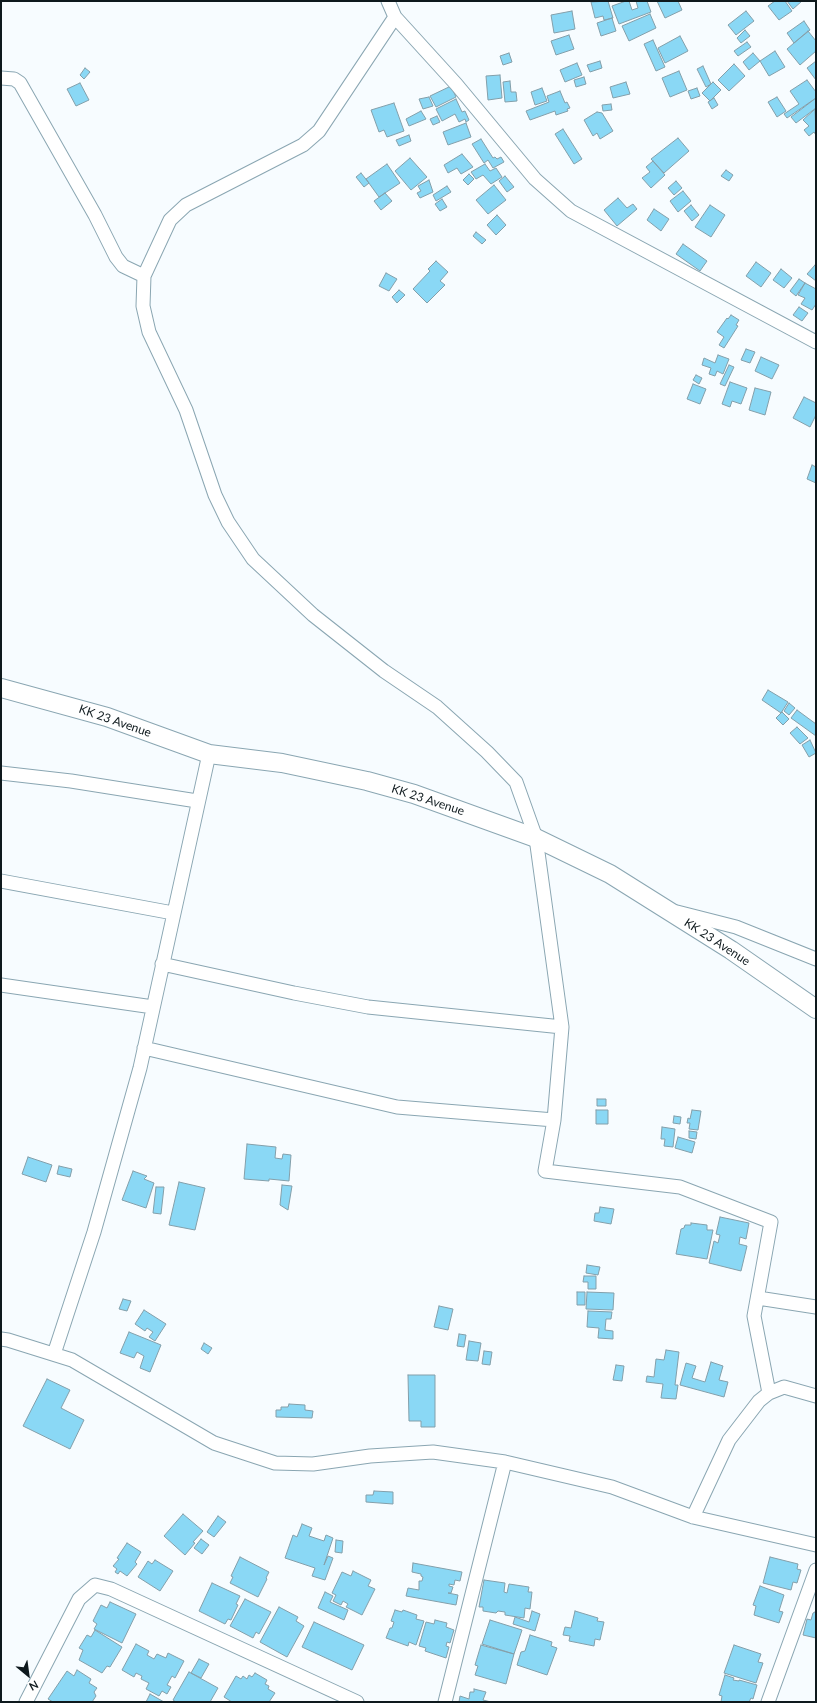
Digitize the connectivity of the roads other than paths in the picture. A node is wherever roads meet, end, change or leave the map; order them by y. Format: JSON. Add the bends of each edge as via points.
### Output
{"nodes":[{"id":1,"x":388,"y":1,"type":"edge"},
{"id":2,"x":395,"y":17,"type":"junction"},
{"id":3,"x":1,"y":78,"type":"edge"},
{"id":4,"x":144,"y":276,"type":"junction"},
{"id":5,"x":816,"y":342,"type":"edge"},
{"id":6,"x":1,"y":688,"type":"edge"},
{"id":7,"x":209,"y":754,"type":"junction"},
{"id":8,"x":1,"y":773,"type":"edge"},
{"id":9,"x":197,"y":801,"type":"junction"},
{"id":10,"x":536,"y":838,"type":"junction"},
{"id":11,"x":1,"y":881,"type":"edge"},
{"id":12,"x":664,"y":908,"type":"junction"},
{"id":13,"x":173,"y":913,"type":"junction"},
{"id":14,"x":816,"y":959,"type":"edge"},
{"id":15,"x":162,"y":964,"type":"junction"},
{"id":16,"x":1,"y":985,"type":"edge"},
{"id":17,"x":153,"y":1008,"type":"junction"},
{"id":18,"x":816,"y":1009,"type":"edge"},
{"id":19,"x":562,"y":1027,"type":"junction"},
{"id":20,"x":144,"y":1048,"type":"junction"},
{"id":21,"x":554,"y":1120,"type":"junction"},
{"id":22,"x":758,"y":1298,"type":"junction"},
{"id":23,"x":816,"y":1308,"type":"edge"},
{"id":24,"x":1,"y":1339,"type":"edge"},
{"id":25,"x":54,"y":1354,"type":"junction"},
{"id":26,"x":769,"y":1393,"type":"junction"},
{"id":27,"x":816,"y":1396,"type":"edge"},
{"id":28,"x":505,"y":1462,"type":"junction"},
{"id":29,"x":693,"y":1517,"type":"junction"},
{"id":30,"x":816,"y":1545,"type":"edge"},
{"id":31,"x":816,"y":1570,"type":"edge"},
{"id":32,"x":26,"y":1702,"type":"edge"},
{"id":33,"x":357,"y":1702,"type":"edge"},
{"id":34,"x":445,"y":1702,"type":"edge"},
{"id":35,"x":768,"y":1702,"type":"edge"}],
"edges":[{"from":1,"to":2,"type":"street"},
{"from":2,"to":4,"type":"street","via":[[320,131],[303,145],[186,205],[170,220]]},
{"from":2,"to":5,"type":"street","via":[[456,84],[536,179],[571,211]]},
{"from":3,"to":4,"type":"street","via":[[20,83],[116,257],[123,266]]},
{"from":4,"to":10,"type":"street","via":[[143,306],[149,332],[186,410],[215,495],[228,522],[253,559],[313,615],[384,671],[437,707],[487,752],[516,782]]},
{"from":6,"to":7,"type":"main road","name":"KK 23 Avenue","via":[[107,717]]},
{"from":7,"to":9,"type":"street"},
{"from":7,"to":10,"type":"main road","name":"KK 23 Avenue","via":[[282,763],[367,781],[414,794]]},
{"from":8,"to":9,"type":"street"},
{"from":9,"to":13,"type":"street"},
{"from":10,"to":12,"type":"main road","name":"KK 23 Avenue","via":[[610,874]]},
{"from":10,"to":19,"type":"street"},
{"from":11,"to":13,"type":"street"},
{"from":12,"to":14,"type":"street","via":[[736,927]]},
{"from":12,"to":18,"type":"main road","name":"KK 23 Avenue","via":[[731,950]]},
{"from":13,"to":15,"type":"street"},
{"from":15,"to":17,"type":"street"},
{"from":15,"to":19,"type":"street","via":[[368,1007]]},
{"from":16,"to":17,"type":"street"},
{"from":17,"to":20,"type":"street"},
{"from":19,"to":21,"type":"street"},
{"from":20,"to":21,"type":"street","via":[[397,1107]]},
{"from":20,"to":25,"type":"street","via":[[94,1232]]},
{"from":21,"to":22,"type":"street","via":[[544,1171],[680,1187],[771,1222]]},
{"from":22,"to":23,"type":"street"},
{"from":22,"to":26,"type":"street","via":[[754,1316]]},
{"from":24,"to":25,"type":"street"},
{"from":25,"to":28,"type":"street","via":[[72,1360],[214,1443],[275,1463],[313,1464],[370,1456],[433,1452]]},
{"from":26,"to":27,"type":"street","via":[[784,1387]]},
{"from":26,"to":29,"type":"street","via":[[759,1401],[729,1440]]},
{"from":28,"to":29,"type":"street","via":[[612,1487]]},
{"from":28,"to":34,"type":"street"},
{"from":29,"to":30,"type":"street"},
{"from":31,"to":35,"type":"street"},
{"from":32,"to":33,"type":"street","via":[[79,1599],[95,1585],[111,1589]]}]}
